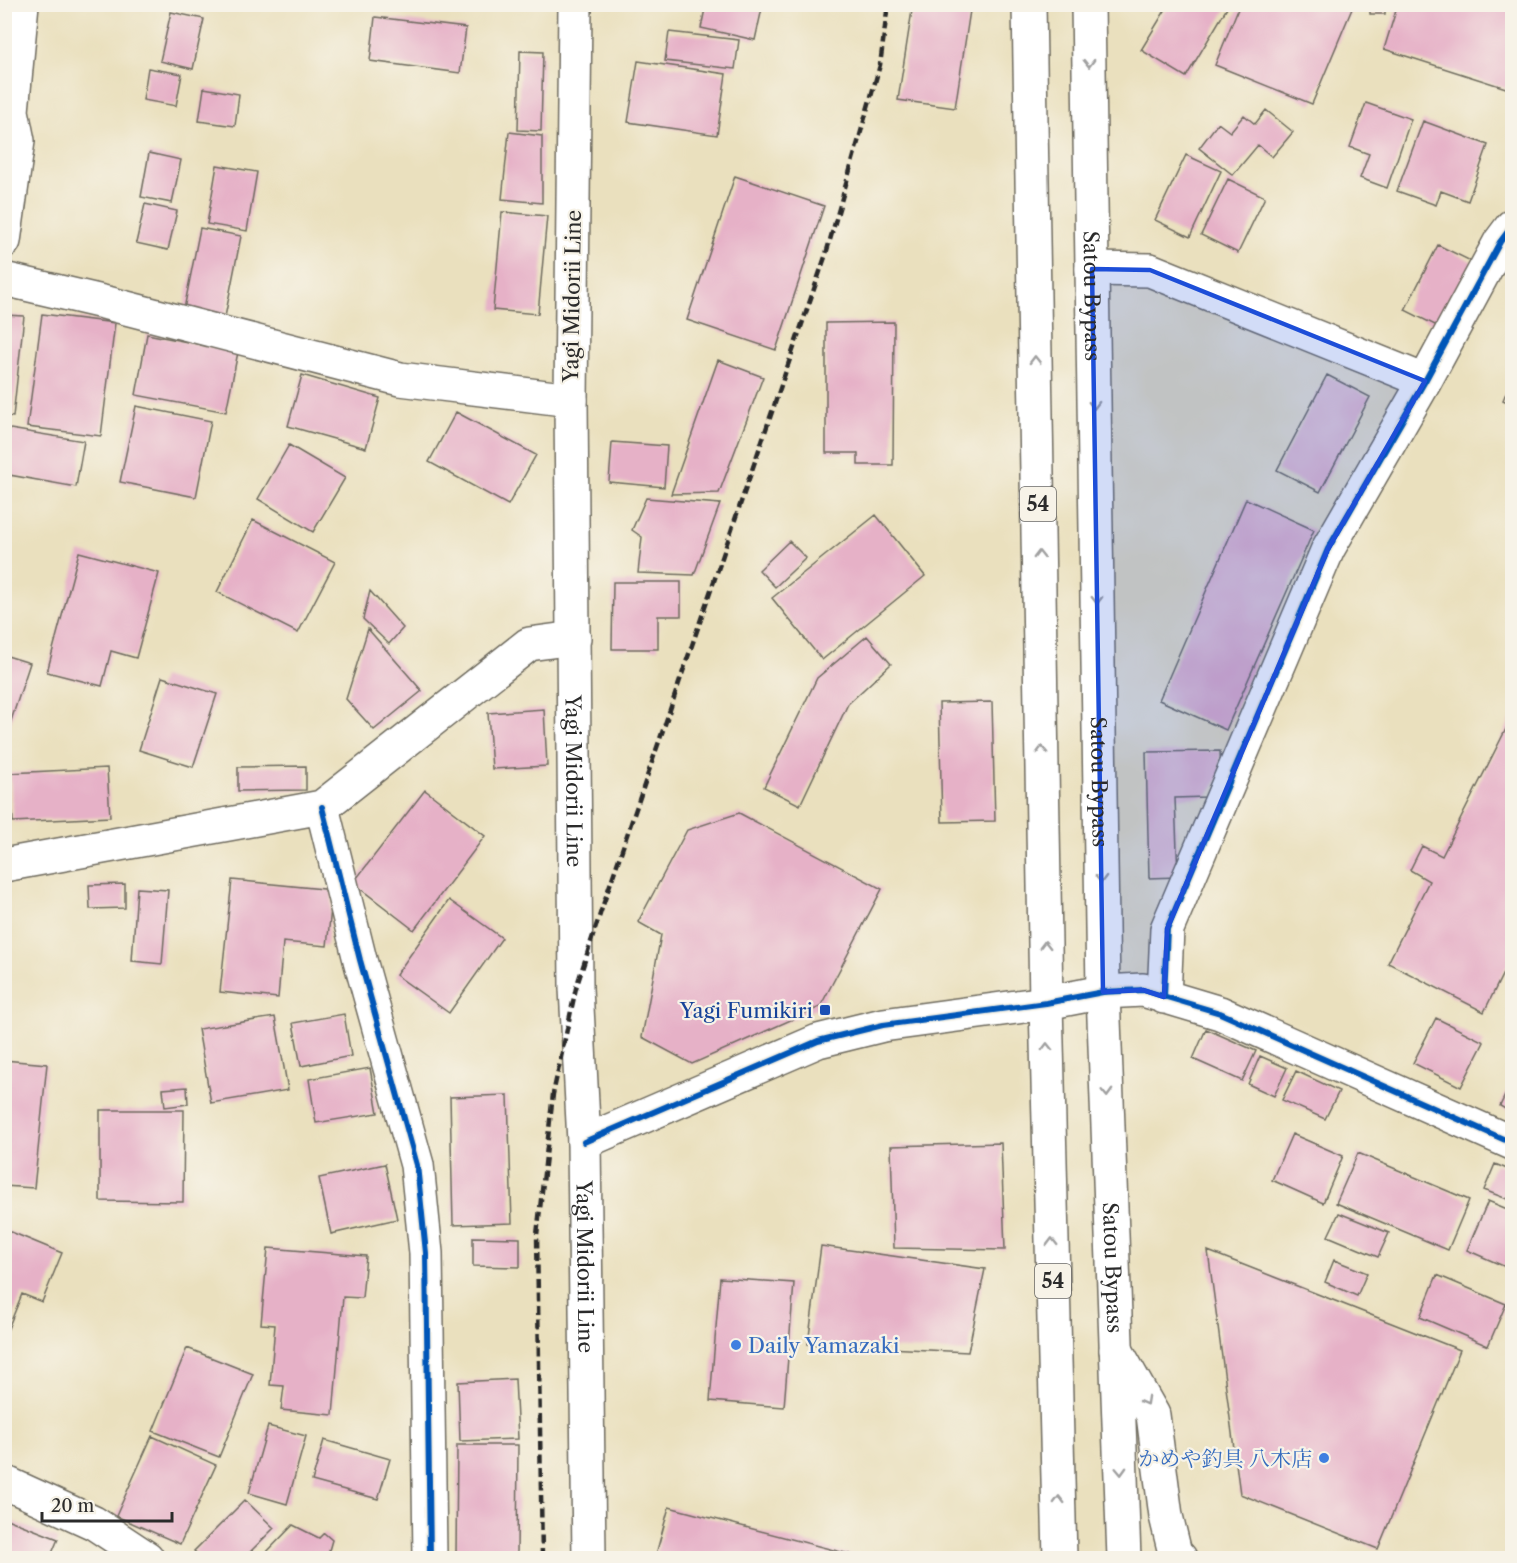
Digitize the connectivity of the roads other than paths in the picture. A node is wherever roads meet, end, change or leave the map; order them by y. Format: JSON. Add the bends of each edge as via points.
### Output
{"nodes":[{"id":1,"x":22,"y":4,"type":"edge"},
{"id":2,"x":575,"y":4,"type":"edge"},
{"id":3,"x":1029,"y":4,"type":"edge"},
{"id":4,"x":1088,"y":4,"type":"edge"},
{"id":5,"x":1512,"y":226,"type":"edge"},
{"id":6,"x":4,"y":241,"type":"edge"},
{"id":7,"x":1092,"y":269,"type":"junction"},
{"id":8,"x":4,"y":279,"type":"edge"},
{"id":9,"x":1425,"y":381,"type":"junction"},
{"id":10,"x":572,"y":400,"type":"junction"},
{"id":11,"x":574,"y":638,"type":"junction"},
{"id":12,"x":322,"y":807,"type":"junction"},
{"id":13,"x":4,"y":865,"type":"edge"},
{"id":14,"x":1103,"y":992,"type":"junction"},
{"id":15,"x":1164,"y":997,"type":"junction"},
{"id":16,"x":1046,"y":1003,"type":"junction"},
{"id":17,"x":584,"y":1142,"type":"junction"},
{"id":18,"x":1512,"y":1143,"type":"edge"},
{"id":19,"x":1116,"y":1350,"type":"junction"},
{"id":20,"x":4,"y":1482,"type":"edge"},
{"id":21,"x":147,"y":1558,"type":"edge"},
{"id":22,"x":430,"y":1558,"type":"edge"},
{"id":23,"x":588,"y":1558,"type":"edge"},
{"id":24,"x":1060,"y":1558,"type":"edge"},
{"id":25,"x":1124,"y":1558,"type":"edge"},
{"id":26,"x":1180,"y":1558,"type":"edge"}],
"edges":[{"from":1,"to":6,"type":"main road","via":[[12,111],[18,141]]},
{"from":2,"to":10,"type":"main road","name":"Yagi Midorii Line"},
{"from":16,"to":3,"type":"main road","number":"54","one_way":true},
{"from":4,"to":7,"type":"main road","name":"Satou Bypass","one_way":true},
{"from":5,"to":9,"type":"main road"},
{"from":7,"to":9,"type":"main road","via":[[1150,270]]},
{"from":7,"to":14,"type":"main road","name":"Satou Bypass","one_way":true},
{"from":8,"to":10,"type":"main road","via":[[400,379]]},
{"from":9,"to":15,"type":"main road","via":[[1328,549],[1167,929]]},
{"from":10,"to":11,"type":"main road","name":"Yagi Midorii Line"},
{"from":11,"to":12,"type":"main road","via":[[529,644]]},
{"from":11,"to":17,"type":"main road","name":"Yagi Midorii Line","via":[[576,988]]},
{"from":12,"to":13,"type":"main road"},
{"from":12,"to":22,"type":"main road","via":[[417,1165],[426,1253]]},
{"from":14,"to":15,"type":"main road","via":[[1143,990]]},
{"from":14,"to":16,"type":"main road"},
{"from":14,"to":19,"type":"main road","name":"Satou Bypass","one_way":true},
{"from":15,"to":18,"type":"main road","via":[[1220,1013]]},
{"from":16,"to":17,"type":"main road","via":[[883,1025],[818,1041]]},
{"from":24,"to":16,"type":"main road","number":"54","one_way":true},
{"from":17,"to":23,"type":"main road","name":"Yagi Midorii Line"},
{"from":19,"to":25,"type":"main road","name":"Satou Bypass","one_way":true},
{"from":19,"to":26,"type":"main road","one_way":true,"via":[[1153,1415],[1166,1516],[1175,1553]]},
{"from":20,"to":21,"type":"main road","via":[[94,1523]]}]}
